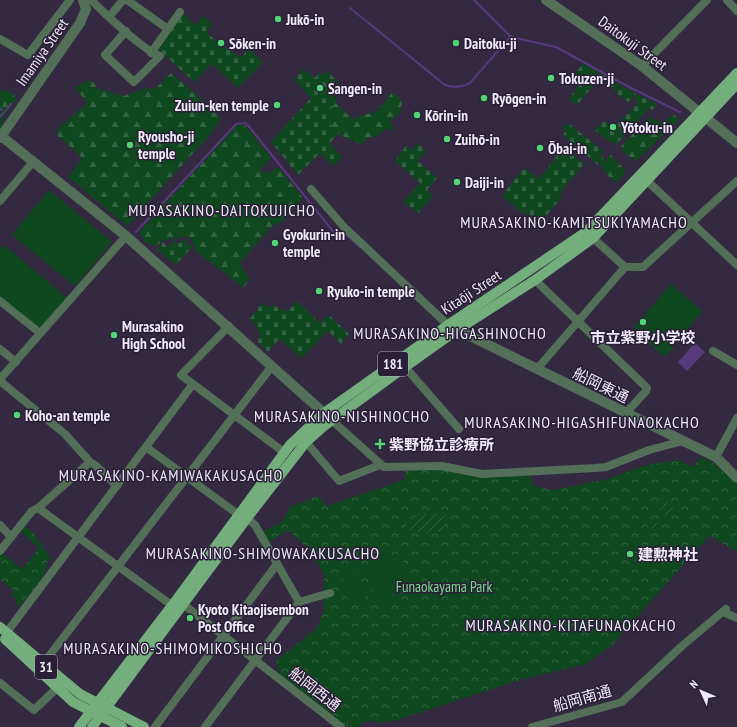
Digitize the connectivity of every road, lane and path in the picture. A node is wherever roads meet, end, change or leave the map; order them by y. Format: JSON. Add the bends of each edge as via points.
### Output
{"nodes":[{"id":1,"x":70,"y":0,"type":"edge"},
{"id":2,"x":83,"y":0,"type":"edge"},
{"id":3,"x":91,"y":0,"type":"edge"},
{"id":4,"x":123,"y":0,"type":"edge"},
{"id":5,"x":127,"y":0,"type":"edge"},
{"id":6,"x":707,"y":0,"type":"edge"},
{"id":7,"x":727,"y":0,"type":"edge"},
{"id":8,"x":550,"y":1,"type":"edge"},
{"id":9,"x":737,"y":10,"type":"edge"},
{"id":10,"x":180,"y":12,"type":"dead end"},
{"id":11,"x":109,"y":17,"type":"junction"},
{"id":12,"x":168,"y":29,"type":"junction"},
{"id":13,"x":126,"y":31,"type":"junction"},
{"id":14,"x":0,"y":39,"type":"edge"},
{"id":15,"x":151,"y":53,"type":"junction"},
{"id":16,"x":642,"y":66,"type":"junction"},
{"id":17,"x":737,"y":72,"type":"edge"},
{"id":18,"x":737,"y":84,"type":"edge"},
{"id":19,"x":702,"y":116,"type":"junction"},
{"id":20,"x":1,"y":137,"type":"edge"},
{"id":21,"x":737,"y":143,"type":"edge"},
{"id":22,"x":33,"y":162,"type":"junction"},
{"id":23,"x":644,"y":178,"type":"junction"},
{"id":24,"x":737,"y":181,"type":"edge"},
{"id":25,"x":311,"y":189,"type":"dead end"},
{"id":26,"x":0,"y":201,"type":"edge"},
{"id":27,"x":692,"y":222,"type":"junction"},
{"id":28,"x":126,"y":236,"type":"junction"},
{"id":29,"x":593,"y":238,"type":"junction"},
{"id":30,"x":737,"y":265,"type":"edge"},
{"id":31,"x":625,"y":268,"type":"junction"},
{"id":32,"x":535,"y":280,"type":"junction"},
{"id":33,"x":0,"y":301,"type":"edge"},
{"id":34,"x":578,"y":320,"type":"junction"},
{"id":35,"x":229,"y":326,"type":"junction"},
{"id":36,"x":453,"y":327,"type":"junction"},
{"id":37,"x":40,"y":333,"type":"junction"},
{"id":38,"x":0,"y":349,"type":"edge"},
{"id":39,"x":713,"y":352,"type":"dead end"},
{"id":40,"x":16,"y":362,"type":"junction"},
{"id":41,"x":737,"y":365,"type":"edge"},
{"id":42,"x":272,"y":366,"type":"junction"},
{"id":43,"x":405,"y":367,"type":"junction"},
{"id":44,"x":536,"y":369,"type":"junction"},
{"id":45,"x":0,"y":380,"type":"edge"},
{"id":46,"x":193,"y":384,"type":"junction"},
{"id":47,"x":324,"y":413,"type":"junction"},
{"id":48,"x":626,"y":413,"type":"junction"},
{"id":49,"x":234,"y":415,"type":"junction"},
{"id":50,"x":737,"y":418,"type":"edge"},
{"id":51,"x":332,"y":420,"type":"junction"},
{"id":52,"x":459,"y":429,"type":"dead end"},
{"id":53,"x":683,"y":441,"type":"junction"},
{"id":54,"x":306,"y":442,"type":"junction"},
{"id":55,"x":146,"y":447,"type":"junction"},
{"id":56,"x":285,"y":453,"type":"junction"},
{"id":57,"x":716,"y":457,"type":"junction"},
{"id":58,"x":90,"y":462,"type":"junction"},
{"id":59,"x":380,"y":465,"type":"junction"},
{"id":60,"x":187,"y":477,"type":"junction"},
{"id":61,"x":737,"y":478,"type":"edge"},
{"id":62,"x":117,"y":486,"type":"junction"},
{"id":63,"x":38,"y":508,"type":"junction"},
{"id":64,"x":243,"y":517,"type":"junction"},
{"id":65,"x":0,"y":525,"type":"edge"},
{"id":66,"x":11,"y":537,"type":"junction"},
{"id":67,"x":78,"y":538,"type":"junction"},
{"id":68,"x":0,"y":551,"type":"edge"},
{"id":69,"x":277,"y":564,"type":"junction"},
{"id":70,"x":117,"y":567,"type":"junction"},
{"id":71,"x":330,"y":593,"type":"dead end"},
{"id":72,"x":299,"y":602,"type":"junction"},
{"id":73,"x":178,"y":605,"type":"junction"},
{"id":74,"x":737,"y":618,"type":"edge"},
{"id":75,"x":2,"y":635,"type":"edge"},
{"id":76,"x":223,"y":635,"type":"junction"},
{"id":77,"x":255,"y":660,"type":"junction"},
{"id":78,"x":43,"y":664,"type":"junction"},
{"id":79,"x":0,"y":684,"type":"edge"},
{"id":80,"x":57,"y":688,"type":"junction"},
{"id":81,"x":93,"y":707,"type":"junction"},
{"id":82,"x":103,"y":712,"type":"junction"},
{"id":83,"x":78,"y":727,"type":"edge"},
{"id":84,"x":92,"y":727,"type":"edge"},
{"id":85,"x":122,"y":727,"type":"edge"},
{"id":86,"x":144,"y":727,"type":"edge"},
{"id":87,"x":155,"y":727,"type":"edge"},
{"id":88,"x":205,"y":727,"type":"edge"},
{"id":89,"x":341,"y":727,"type":"edge"},
{"id":90,"x":532,"y":727,"type":"edge"}],
"edges":[{"from":1,"to":14,"type":"street","via":[[28,55]]},
{"from":2,"to":20,"type":"street","name":"Imamiya Street","via":[[86,9],[80,23]]},
{"from":3,"to":11,"type":"street"},
{"from":4,"to":11,"type":"street"},
{"from":5,"to":12,"type":"street"},
{"from":6,"to":16,"type":"street"},
{"from":7,"to":9,"type":"street"},
{"from":8,"to":16,"type":"street","name":"Daitokuji Street"},
{"from":10,"to":12,"type":"street"},
{"from":11,"to":13,"type":"street"},
{"from":12,"to":15,"type":"street"},
{"from":13,"to":15,"type":"street"},
{"from":13,"to":15,"type":"street","via":[[105,55],[134,82],[160,56]]},
{"from":16,"to":19,"type":"street","name":"Daitokuji Street"},
{"from":17,"to":19,"type":"main road","name":"Kitaōji Street","number":"181"},
{"from":18,"to":19,"type":"main road","name":"Kitaōji Street","number":"181"},
{"from":19,"to":21,"type":"street","name":"Daitokuji Street"},
{"from":19,"to":23,"type":"main road","name":"Kitaōji Street","number":"181"},
{"from":20,"to":22,"type":"street"},
{"from":22,"to":26,"type":"street"},
{"from":22,"to":28,"type":"street"},
{"from":23,"to":27,"type":"street"},
{"from":23,"to":29,"type":"main road","name":"Kitaōji Street","number":"181"},
{"from":23,"to":36,"type":"main road","name":"Kitaōji Street","number":"181","via":[[586,232]]},
{"from":24,"to":27,"type":"street"},
{"from":25,"to":36,"type":"street","via":[[344,227]]},
{"from":27,"to":30,"type":"street"},
{"from":27,"to":31,"type":"street","via":[[643,267]]},
{"from":28,"to":35,"type":"street"},
{"from":28,"to":37,"type":"street"},
{"from":29,"to":31,"type":"street"},
{"from":29,"to":32,"type":"main road","name":"Kitaōji Street","number":"181"},
{"from":31,"to":34,"type":"street"},
{"from":32,"to":34,"type":"street"},
{"from":32,"to":36,"type":"main road","name":"Kitaōji Street","number":"181"},
{"from":33,"to":37,"type":"street"},
{"from":34,"to":44,"type":"street"},
{"from":34,"to":48,"type":"street","via":[[647,388]]},
{"from":35,"to":42,"type":"street"},
{"from":35,"to":46,"type":"street","via":[[181,376]]},
{"from":36,"to":43,"type":"main road","name":"Kitaōji Street","number":"181"},
{"from":36,"to":44,"type":"street","name":"船岡東通"},
{"from":36,"to":47,"type":"main road","name":"Kitaōji Street","number":"181"},
{"from":37,"to":40,"type":"street"},
{"from":38,"to":40,"type":"street"},
{"from":39,"to":41,"type":"street"},
{"from":40,"to":45,"type":"street"},
{"from":42,"to":47,"type":"street"},
{"from":42,"to":49,"type":"street"},
{"from":43,"to":51,"type":"main road","name":"Kitaōji Street","number":"181"},
{"from":43,"to":52,"type":"street"},
{"from":44,"to":48,"type":"street","name":"船岡東通"},
{"from":45,"to":58,"type":"street","via":[[65,434]]},
{"from":46,"to":49,"type":"street"},
{"from":46,"to":55,"type":"street"},
{"from":47,"to":51,"type":"street"},
{"from":47,"to":56,"type":"main road","name":"Kitaōji Street","number":"181","via":[[300,434]]},
{"from":48,"to":53,"type":"street","name":"船岡東通"},
{"from":49,"to":56,"type":"street"},
{"from":49,"to":60,"type":"street"},
{"from":50,"to":57,"type":"street"},
{"from":51,"to":54,"type":"main road","name":"Kitaōji Street","number":"181"},
{"from":51,"to":59,"type":"street"},
{"from":53,"to":57,"type":"street","name":"船岡東通"},
{"from":53,"to":59,"type":"street","via":[[649,450],[606,467],[595,468],[482,474],[442,466]]},
{"from":54,"to":59,"type":"street","via":[[339,481]]},
{"from":54,"to":64,"type":"main road","name":"Kitaōji Street","number":"181"},
{"from":55,"to":60,"type":"street"},
{"from":55,"to":62,"type":"street"},
{"from":56,"to":64,"type":"main road","name":"Kitaōji Street","number":"181"},
{"from":57,"to":61,"type":"street","name":"船岡東通"},
{"from":58,"to":62,"type":"street"},
{"from":58,"to":63,"type":"street"},
{"from":60,"to":64,"type":"street"},
{"from":60,"to":70,"type":"street"},
{"from":62,"to":67,"type":"street"},
{"from":63,"to":66,"type":"street","via":[[32,511]]},
{"from":63,"to":67,"type":"street","name":"船岡西通"},
{"from":64,"to":69,"type":"street","via":[[255,525]]},
{"from":64,"to":73,"type":"main road","name":"Kitaōji Street","number":"181"},
{"from":65,"to":66,"type":"street"},
{"from":66,"to":68,"type":"street"},
{"from":67,"to":70,"type":"street","name":"船岡西通"},
{"from":67,"to":75,"type":"street"},
{"from":69,"to":72,"type":"street"},
{"from":69,"to":76,"type":"street"},
{"from":70,"to":73,"type":"street","name":"船岡西通"},
{"from":70,"to":78,"type":"street"},
{"from":71,"to":72,"type":"street"},
{"from":72,"to":77,"type":"street"},
{"from":73,"to":76,"type":"street","name":"船岡西通"},
{"from":73,"to":81,"type":"main road","name":"Kitaōji Street","number":"181"},
{"from":73,"to":82,"type":"main road","name":"Kitaōji Street","number":"181"},
{"from":74,"to":90,"type":"street","name":"船岡南通","via":[[725,610],[622,702]]},
{"from":75,"to":78,"type":"main road","number":"31"},
{"from":75,"to":80,"type":"main road","number":"31"},
{"from":76,"to":77,"type":"street","name":"船岡西通"},
{"from":76,"to":87,"type":"street"},
{"from":77,"to":88,"type":"street"},
{"from":77,"to":89,"type":"street","name":"船岡西通"},
{"from":78,"to":81,"type":"main road","number":"31"},
{"from":79,"to":80,"type":"street","via":[[34,710]]},
{"from":80,"to":81,"type":"main road","number":"31","via":[[73,702]]},
{"from":81,"to":82,"type":"main road","number":"31"},
{"from":81,"to":83,"type":"main road","name":"Kitaōji Street","number":"181"},
{"from":82,"to":84,"type":"main road","name":"Kitaōji Street","number":"181"},
{"from":82,"to":85,"type":"main road","number":"31"},
{"from":82,"to":86,"type":"main road","number":"31"}]}
